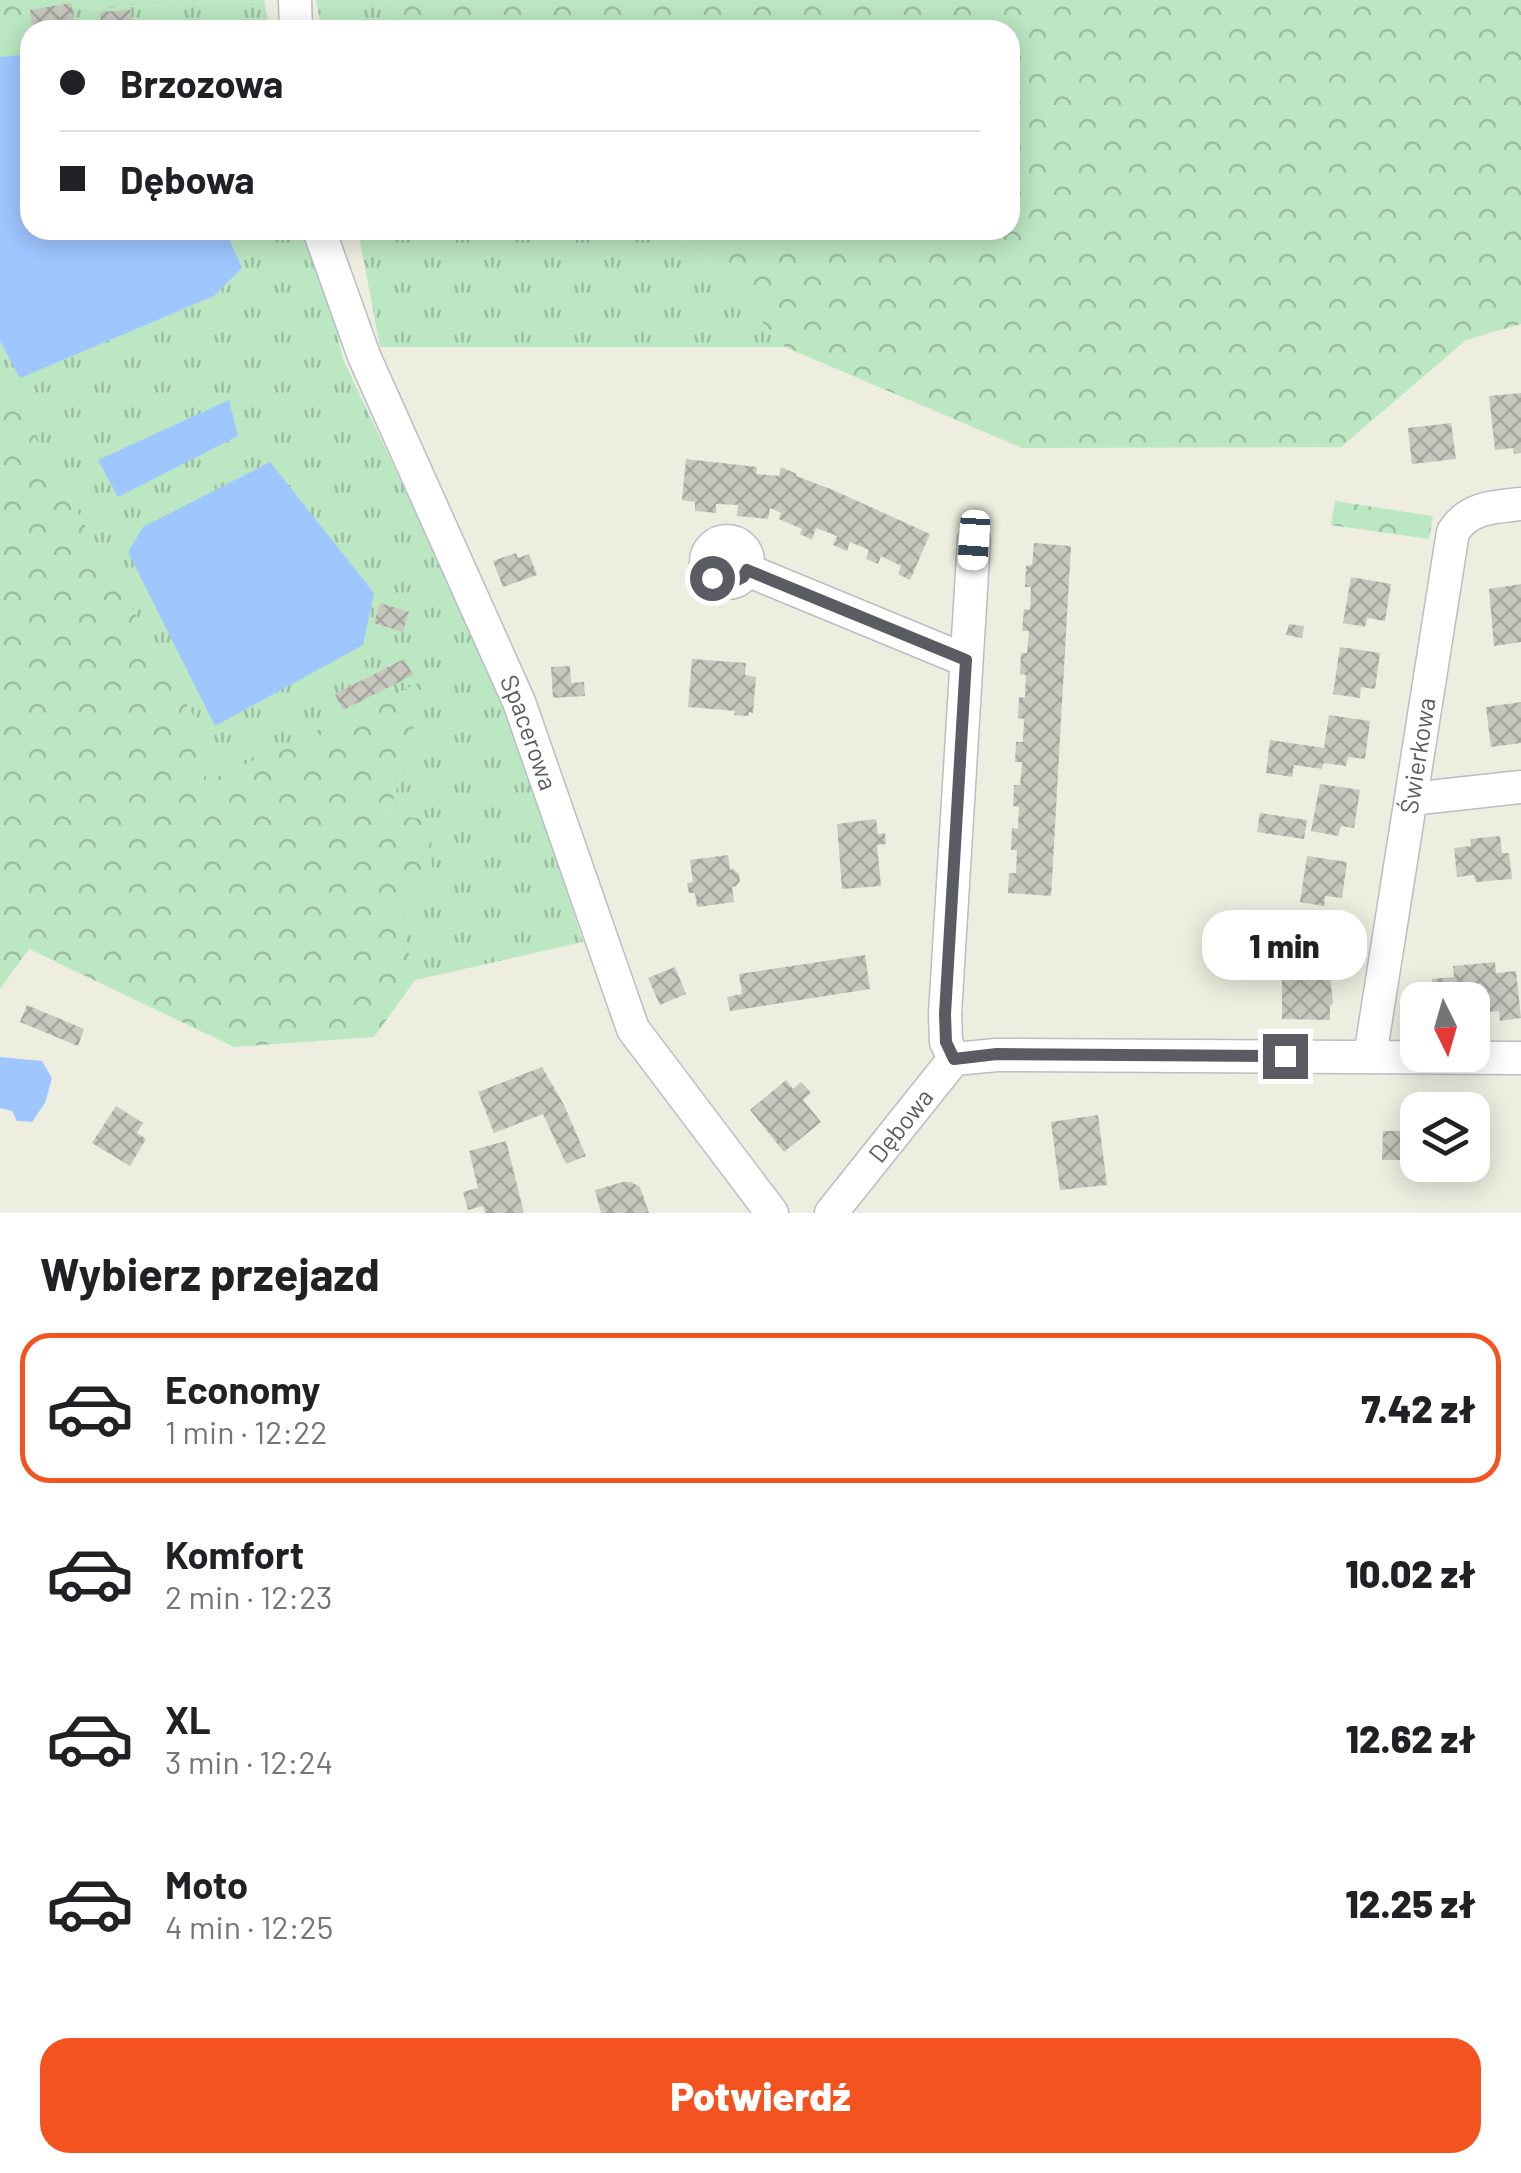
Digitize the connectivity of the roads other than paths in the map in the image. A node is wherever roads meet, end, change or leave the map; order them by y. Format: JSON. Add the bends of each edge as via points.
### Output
{"nodes":[{"id":1,"x":323,"y":240,"type":"edge"},
{"id":2,"x":1521,"y":504,"type":"edge"},
{"id":3,"x":974,"y":540,"type":"dead end"},
{"id":4,"x":750,"y":571,"type":"dead end"},
{"id":5,"x":966,"y":660,"type":"junction"},
{"id":6,"x":1521,"y":787,"type":"edge"},
{"id":7,"x":1411,"y":799,"type":"junction"},
{"id":8,"x":1372,"y":1057,"type":"junction"},
{"id":9,"x":1521,"y":1058,"type":"edge"},
{"id":10,"x":954,"y":1059,"type":"junction"},
{"id":11,"x":772,"y":1213,"type":"edge"},
{"id":12,"x":831,"y":1213,"type":"edge"}],
"edges":[{"from":1,"to":11,"type":"street","name":"Spacerowa","via":[[364,356],[519,702],[632,1029]]},
{"from":2,"to":7,"type":"street","name":"Świerkowa","via":[[1477,512],[1453,532]]},
{"from":3,"to":5,"type":"street"},
{"from":4,"to":5,"type":"street"},
{"from":5,"to":10,"type":"street","via":[[945,1014]]},
{"from":6,"to":7,"type":"street"},
{"from":7,"to":8,"type":"street","name":"Świerkowa"},
{"from":8,"to":9,"type":"street"},
{"from":8,"to":10,"type":"street"},
{"from":10,"to":12,"type":"street","name":"Dębowa"}]}
